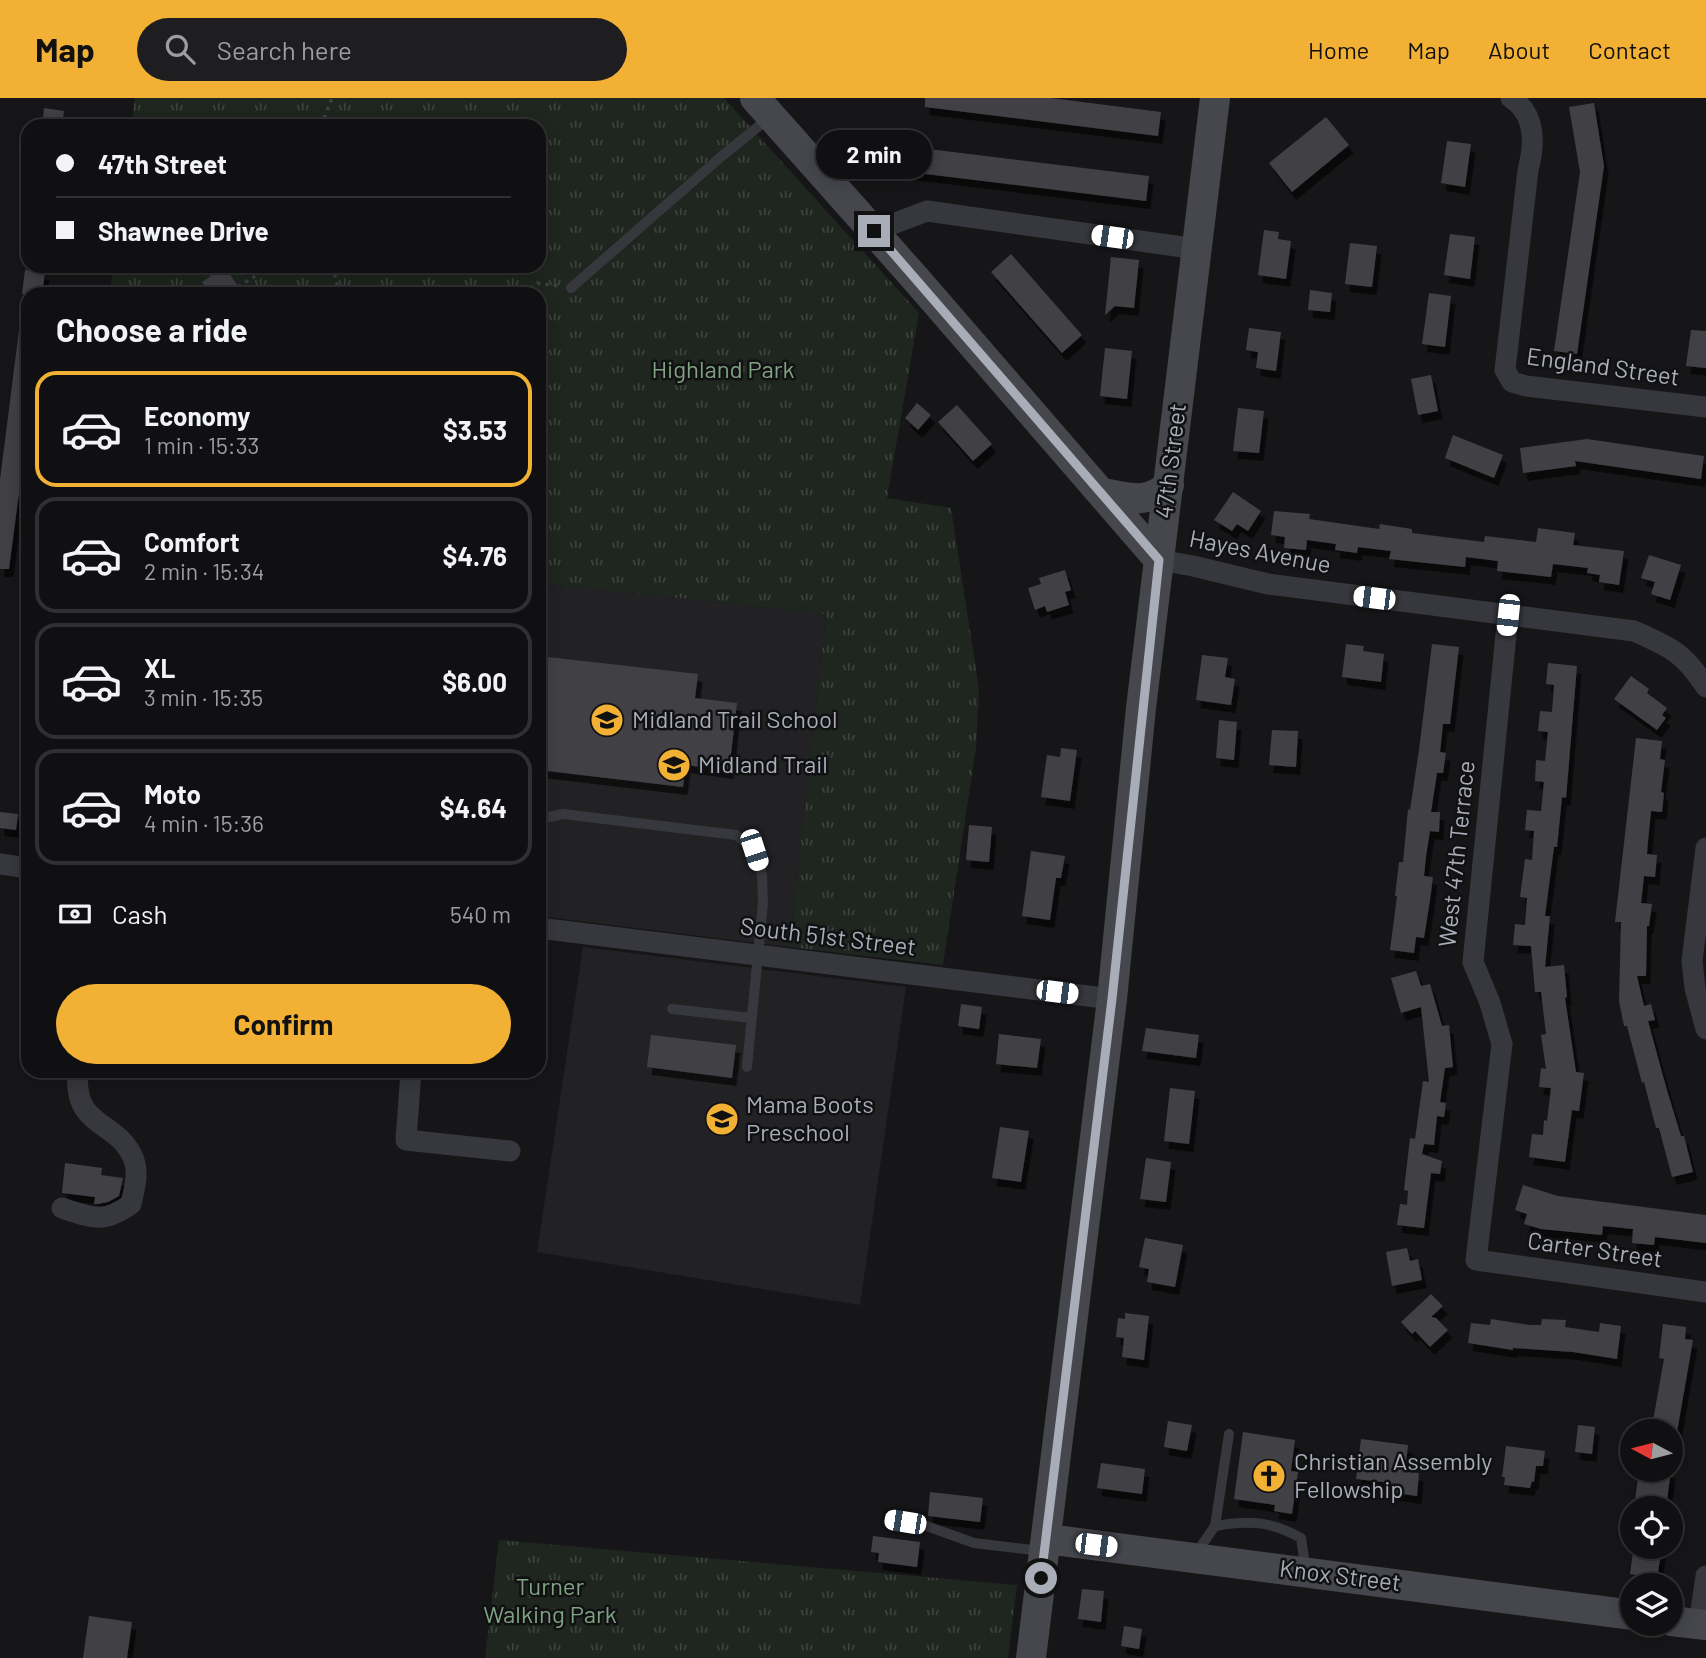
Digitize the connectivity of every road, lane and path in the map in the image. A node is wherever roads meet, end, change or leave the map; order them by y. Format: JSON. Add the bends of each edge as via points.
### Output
{"nodes":[{"id":1,"x":332,"y":98,"type":"edge"},
{"id":2,"x":1215,"y":98,"type":"edge"},
{"id":3,"x":1511,"y":98,"type":"edge"},
{"id":4,"x":763,"y":107,"type":"edge"},
{"id":5,"x":324,"y":119,"type":"edge"},
{"id":6,"x":874,"y":231,"type":"junction"},
{"id":7,"x":1197,"y":249,"type":"junction"},
{"id":8,"x":210,"y":273,"type":"edge"},
{"id":9,"x":260,"y":273,"type":"edge"},
{"id":10,"x":212,"y":276,"type":"dead end"},
{"id":11,"x":239,"y":287,"type":"dead end"},
{"id":12,"x":532,"y":287,"type":"edge"},
{"id":13,"x":571,"y":288,"type":"joint"},
{"id":14,"x":1706,"y":407,"type":"edge"},
{"id":15,"x":1169,"y":485,"type":"junction"},
{"id":16,"x":1102,"y":492,"type":"junction"},
{"id":17,"x":1159,"y":560,"type":"junction"},
{"id":18,"x":1508,"y":615,"type":"junction"},
{"id":19,"x":1706,"y":687,"type":"edge"},
{"id":20,"x":546,"y":818,"type":"edge"},
{"id":21,"x":1706,"y":848,"type":"edge"},
{"id":22,"x":0,"y":864,"type":"edge"},
{"id":23,"x":21,"y":867,"type":"edge"},
{"id":24,"x":546,"y":929,"type":"edge"},
{"id":25,"x":758,"y":955,"type":"junction"},
{"id":26,"x":1699,"y":962,"type":"edge"},
{"id":27,"x":1112,"y":999,"type":"junction"},
{"id":28,"x":673,"y":1009,"type":"dead end"},
{"id":29,"x":751,"y":1018,"type":"junction"},
{"id":30,"x":1706,"y":1029,"type":"edge"},
{"id":31,"x":747,"y":1068,"type":"dead end"},
{"id":32,"x":77,"y":1078,"type":"edge"},
{"id":33,"x":410,"y":1078,"type":"edge"},
{"id":34,"x":510,"y":1151,"type":"dead end"},
{"id":35,"x":62,"y":1209,"type":"dead end"},
{"id":36,"x":1476,"y":1260,"type":"joint"},
{"id":37,"x":1706,"y":1292,"type":"edge"},
{"id":38,"x":1229,"y":1434,"type":"dead end"},
{"id":39,"x":890,"y":1519,"type":"dead end"},
{"id":40,"x":1215,"y":1525,"type":"junction"},
{"id":41,"x":1046,"y":1545,"type":"junction"},
{"id":42,"x":1194,"y":1558,"type":"junction"},
{"id":43,"x":1306,"y":1572,"type":"junction"},
{"id":44,"x":1706,"y":1576,"type":"edge"},
{"id":45,"x":1620,"y":1613,"type":"edge"},
{"id":46,"x":1692,"y":1623,"type":"edge"},
{"id":47,"x":1031,"y":1658,"type":"edge"}],
"edges":[{"from":1,"to":5,"type":"path"},
{"from":2,"to":7,"type":"main road","name":"47th Street"},
{"from":3,"to":14,"type":"street","name":"England Street","via":[[1532,124],[1532,154],[1504,370],[1512,382],[1526,386]]},
{"from":4,"to":6,"type":"main road"},
{"from":4,"to":13,"type":"lane","via":[[722,156]]},
{"from":6,"to":7,"type":"street","via":[[927,211]]},
{"from":6,"to":16,"type":"main road"},
{"from":7,"to":15,"type":"main road","name":"47th Street"},
{"from":8,"to":10,"type":"path"},
{"from":9,"to":11,"type":"path"},
{"from":12,"to":13,"type":"path","via":[[537,283]]},
{"from":15,"to":16,"type":"main road","via":[[1152,498]]},
{"from":15,"to":17,"type":"main road","name":"47th Street"},
{"from":16,"to":17,"type":"main road"},
{"from":17,"to":18,"type":"street","name":"Hayes Avenue","via":[[1268,584]]},
{"from":17,"to":27,"type":"main road","name":"47th Street"},
{"from":18,"to":19,"type":"street","name":"Hayes Avenue","via":[[1633,631],[1671,648],[1693,667]]},
{"from":18,"to":36,"type":"street","name":"West 47th Terrace","via":[[1473,962],[1502,1044]]},
{"from":20,"to":25,"type":"lane","via":[[563,814],[736,835],[754,850],[762,875]]},
{"from":21,"to":26,"type":"street"},
{"from":22,"to":23,"type":"street"},
{"from":24,"to":25,"type":"street","name":"South 51st Street"},
{"from":25,"to":27,"type":"street","name":"South 51st Street"},
{"from":25,"to":29,"type":"lane"},
{"from":26,"to":30,"type":"street","via":[[1695,988]]},
{"from":27,"to":41,"type":"main road","name":"47th Street"},
{"from":28,"to":29,"type":"lane"},
{"from":29,"to":31,"type":"lane"},
{"from":32,"to":35,"type":"street","via":[[82,1105],[91,1118],[124,1143],[135,1161],[136,1178],[131,1204],[114,1216],[92,1218]]},
{"from":33,"to":34,"type":"street","via":[[406,1140]]},
{"from":36,"to":37,"type":"street","name":"Carter Street"},
{"from":38,"to":40,"type":"lane"},
{"from":39,"to":41,"type":"lane","via":[[921,1524],[974,1543]]},
{"from":40,"to":42,"type":"lane"},
{"from":40,"to":43,"type":"lane","via":[[1243,1521],[1282,1527],[1301,1538]]},
{"from":41,"to":42,"type":"main road","name":"Knox Street"},
{"from":41,"to":47,"type":"main road","name":"47th Street"},
{"from":42,"to":43,"type":"main road","name":"Knox Street"},
{"from":43,"to":45,"type":"main road","name":"Knox Street"},
{"from":44,"to":46,"type":"street"}]}
